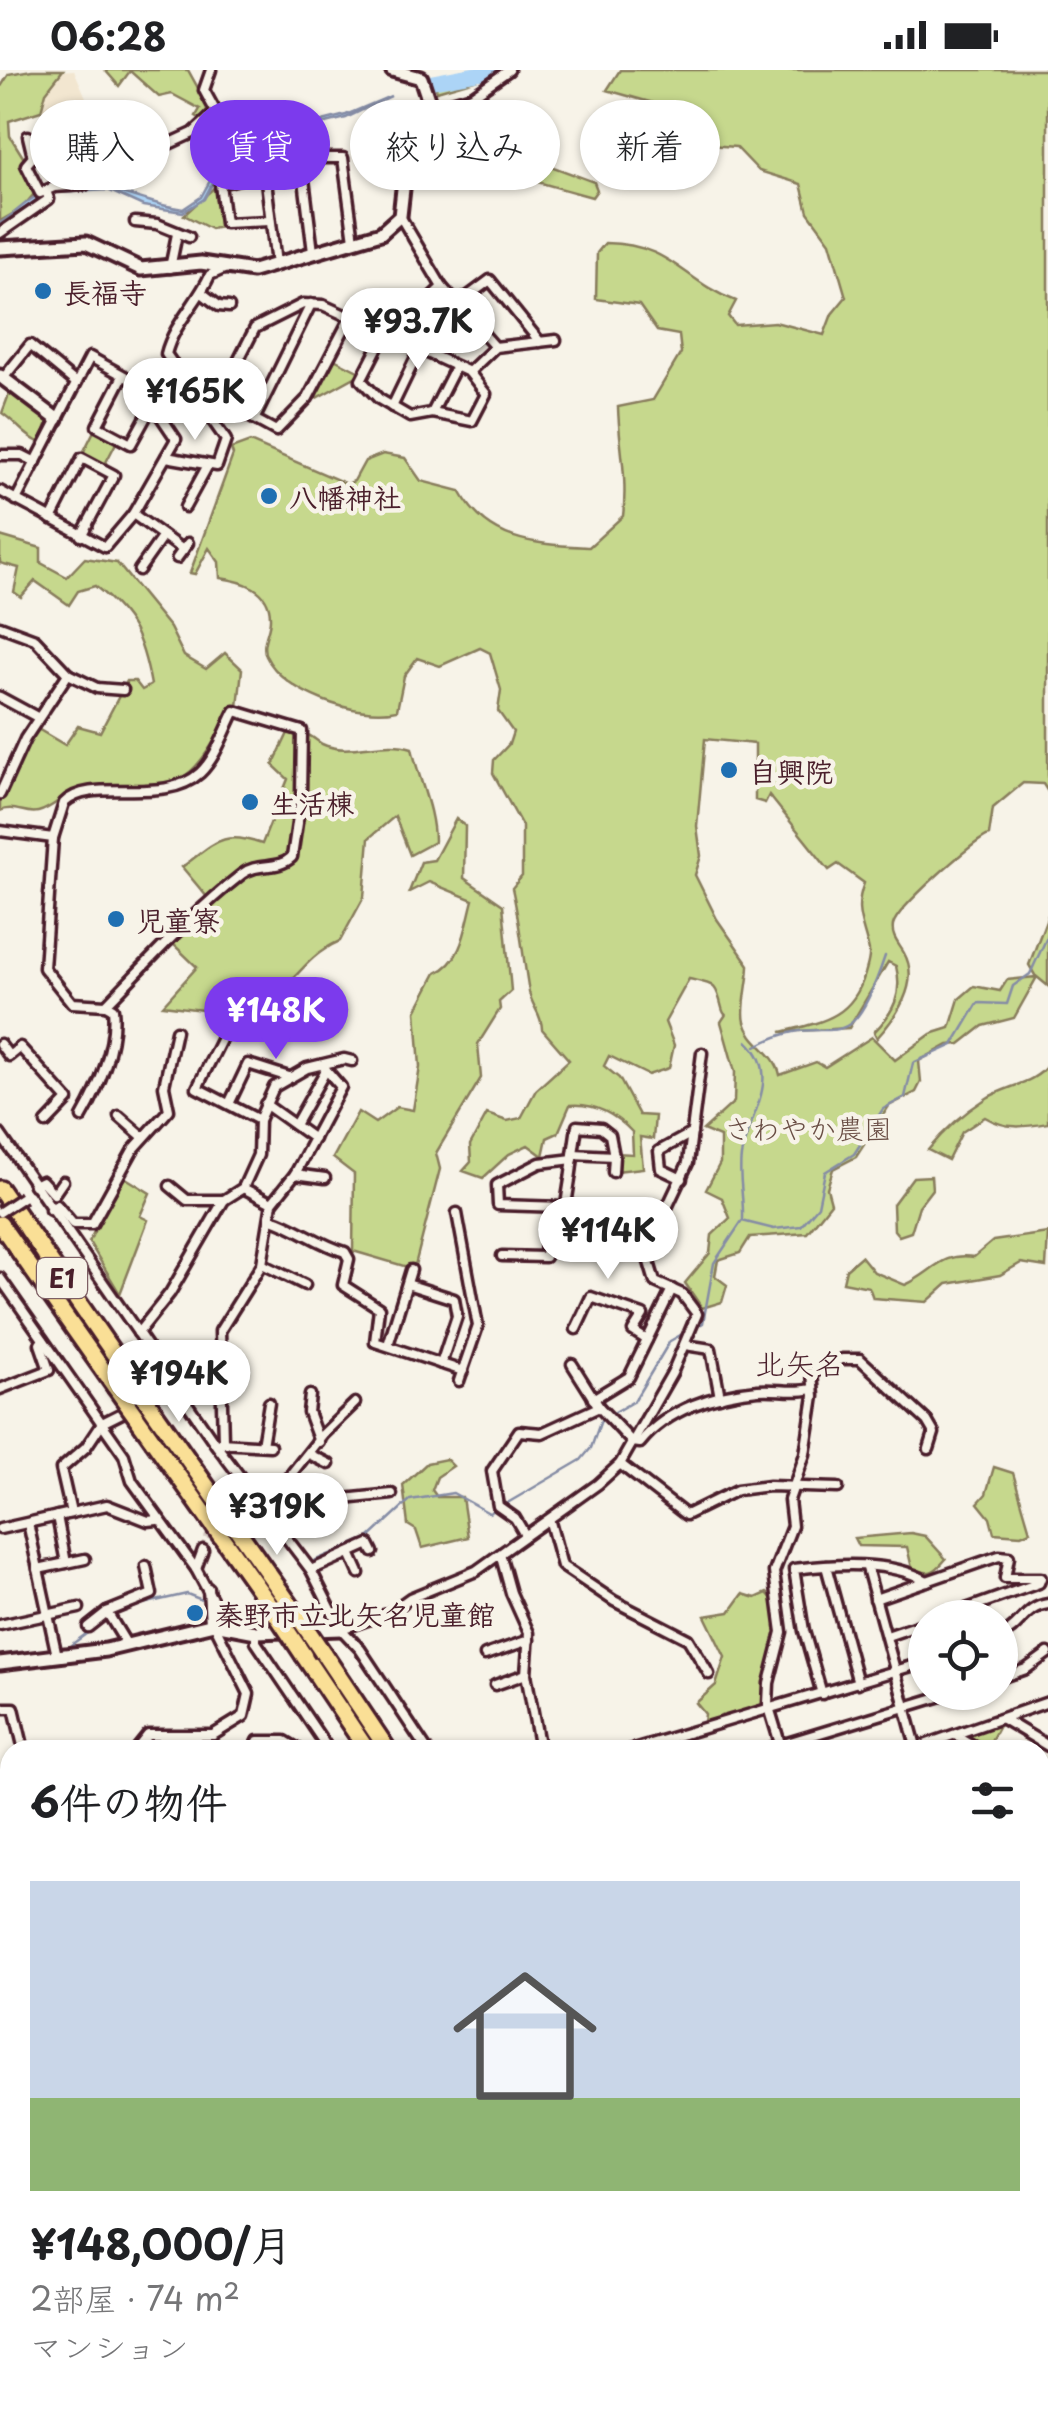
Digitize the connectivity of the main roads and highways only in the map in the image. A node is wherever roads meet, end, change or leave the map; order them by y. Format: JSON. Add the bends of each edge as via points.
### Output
{"nodes":[{"id":1,"x":0,"y":1189,"type":"edge"},
{"id":2,"x":0,"y":1224,"type":"edge"},
{"id":3,"x":359,"y":1740,"type":"edge"},
{"id":4,"x":381,"y":1740,"type":"edge"}],
"edges":[{"from":1,"to":4,"type":"highway","number":"E1","bridge":true},
{"from":2,"to":3,"type":"highway","number":"E1","bridge":true}]}
